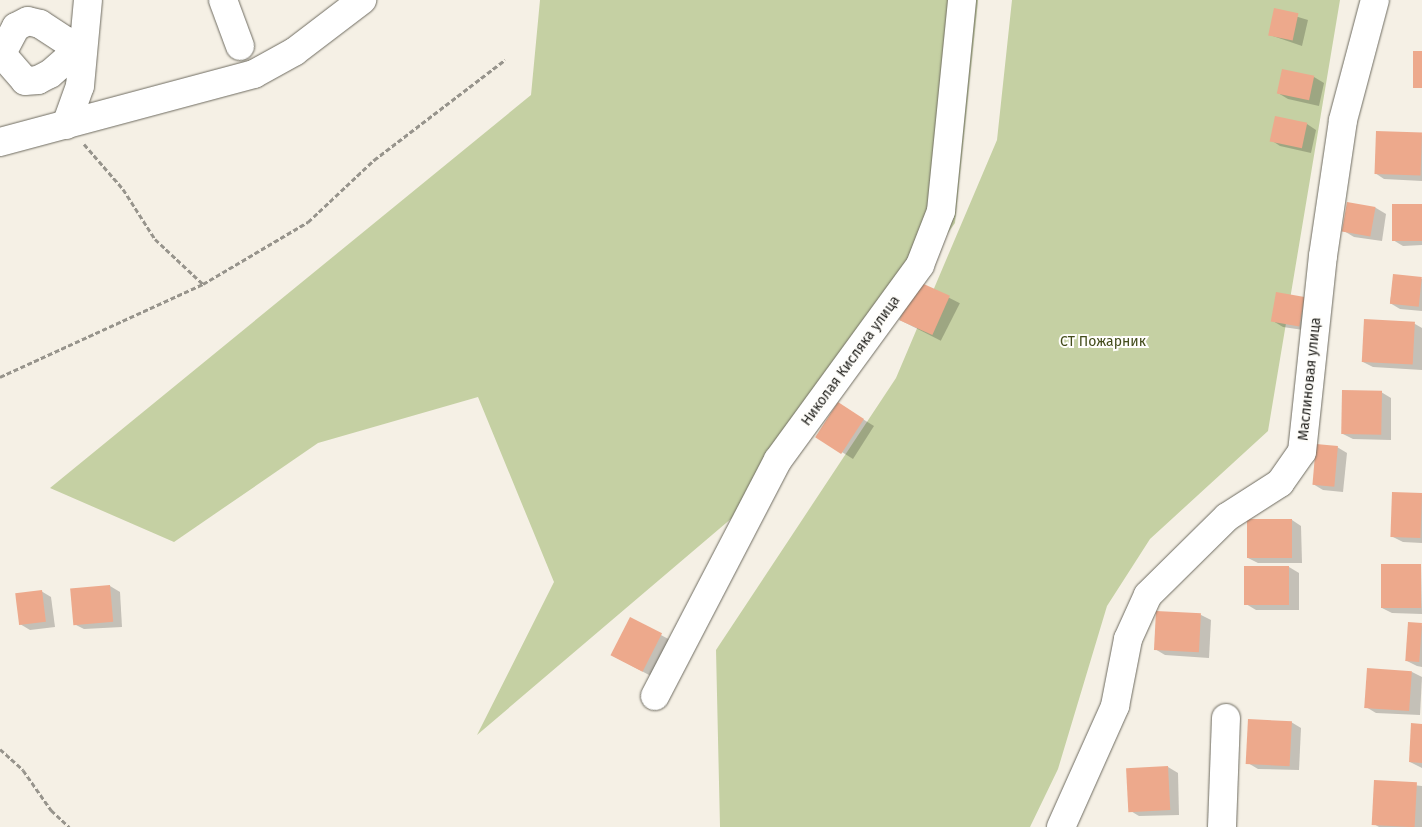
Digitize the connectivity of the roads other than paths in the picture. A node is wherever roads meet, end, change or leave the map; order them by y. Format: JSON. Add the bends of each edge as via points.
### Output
{"nodes":[{"id":1,"x":223,"y":0,"type":"edge"},
{"id":2,"x":362,"y":0,"type":"edge"},
{"id":3,"x":962,"y":0,"type":"edge"},
{"id":4,"x":1374,"y":0,"type":"edge"},
{"id":5,"x":89,"y":1,"type":"edge"},
{"id":6,"x":83,"y":45,"type":"junction"},
{"id":7,"x":240,"y":46,"type":"dead end"},
{"id":8,"x":0,"y":54,"type":"edge"},
{"id":9,"x":66,"y":125,"type":"junction"},
{"id":10,"x":0,"y":142,"type":"edge"},
{"id":11,"x":655,"y":696,"type":"dead end"},
{"id":12,"x":1226,"y":718,"type":"dead end"},
{"id":13,"x":1061,"y":827,"type":"edge"},
{"id":14,"x":1222,"y":827,"type":"edge"}],
"edges":[{"from":1,"to":7,"type":"lane"},
{"from":2,"to":9,"type":"lane","via":[[294,52],[254,74]]},
{"from":3,"to":11,"type":"lane","name":"Николая Кисляка улица","via":[[941,211],[920,265],[778,460]]},
{"from":4,"to":13,"type":"lane","name":"Маслиновая улица","via":[[1343,120],[1323,256],[1302,452],[1280,483],[1227,517],[1148,595],[1128,639],[1115,706]]},
{"from":5,"to":6,"type":"lane"},
{"from":6,"to":8,"type":"lane","via":[[66,41],[28,20],[16,27]]},
{"from":6,"to":8,"type":"lane","via":[[38,80],[25,81]]},
{"from":6,"to":9,"type":"lane","via":[[80,86]]},
{"from":9,"to":10,"type":"lane"},
{"from":12,"to":14,"type":"lane"}]}
